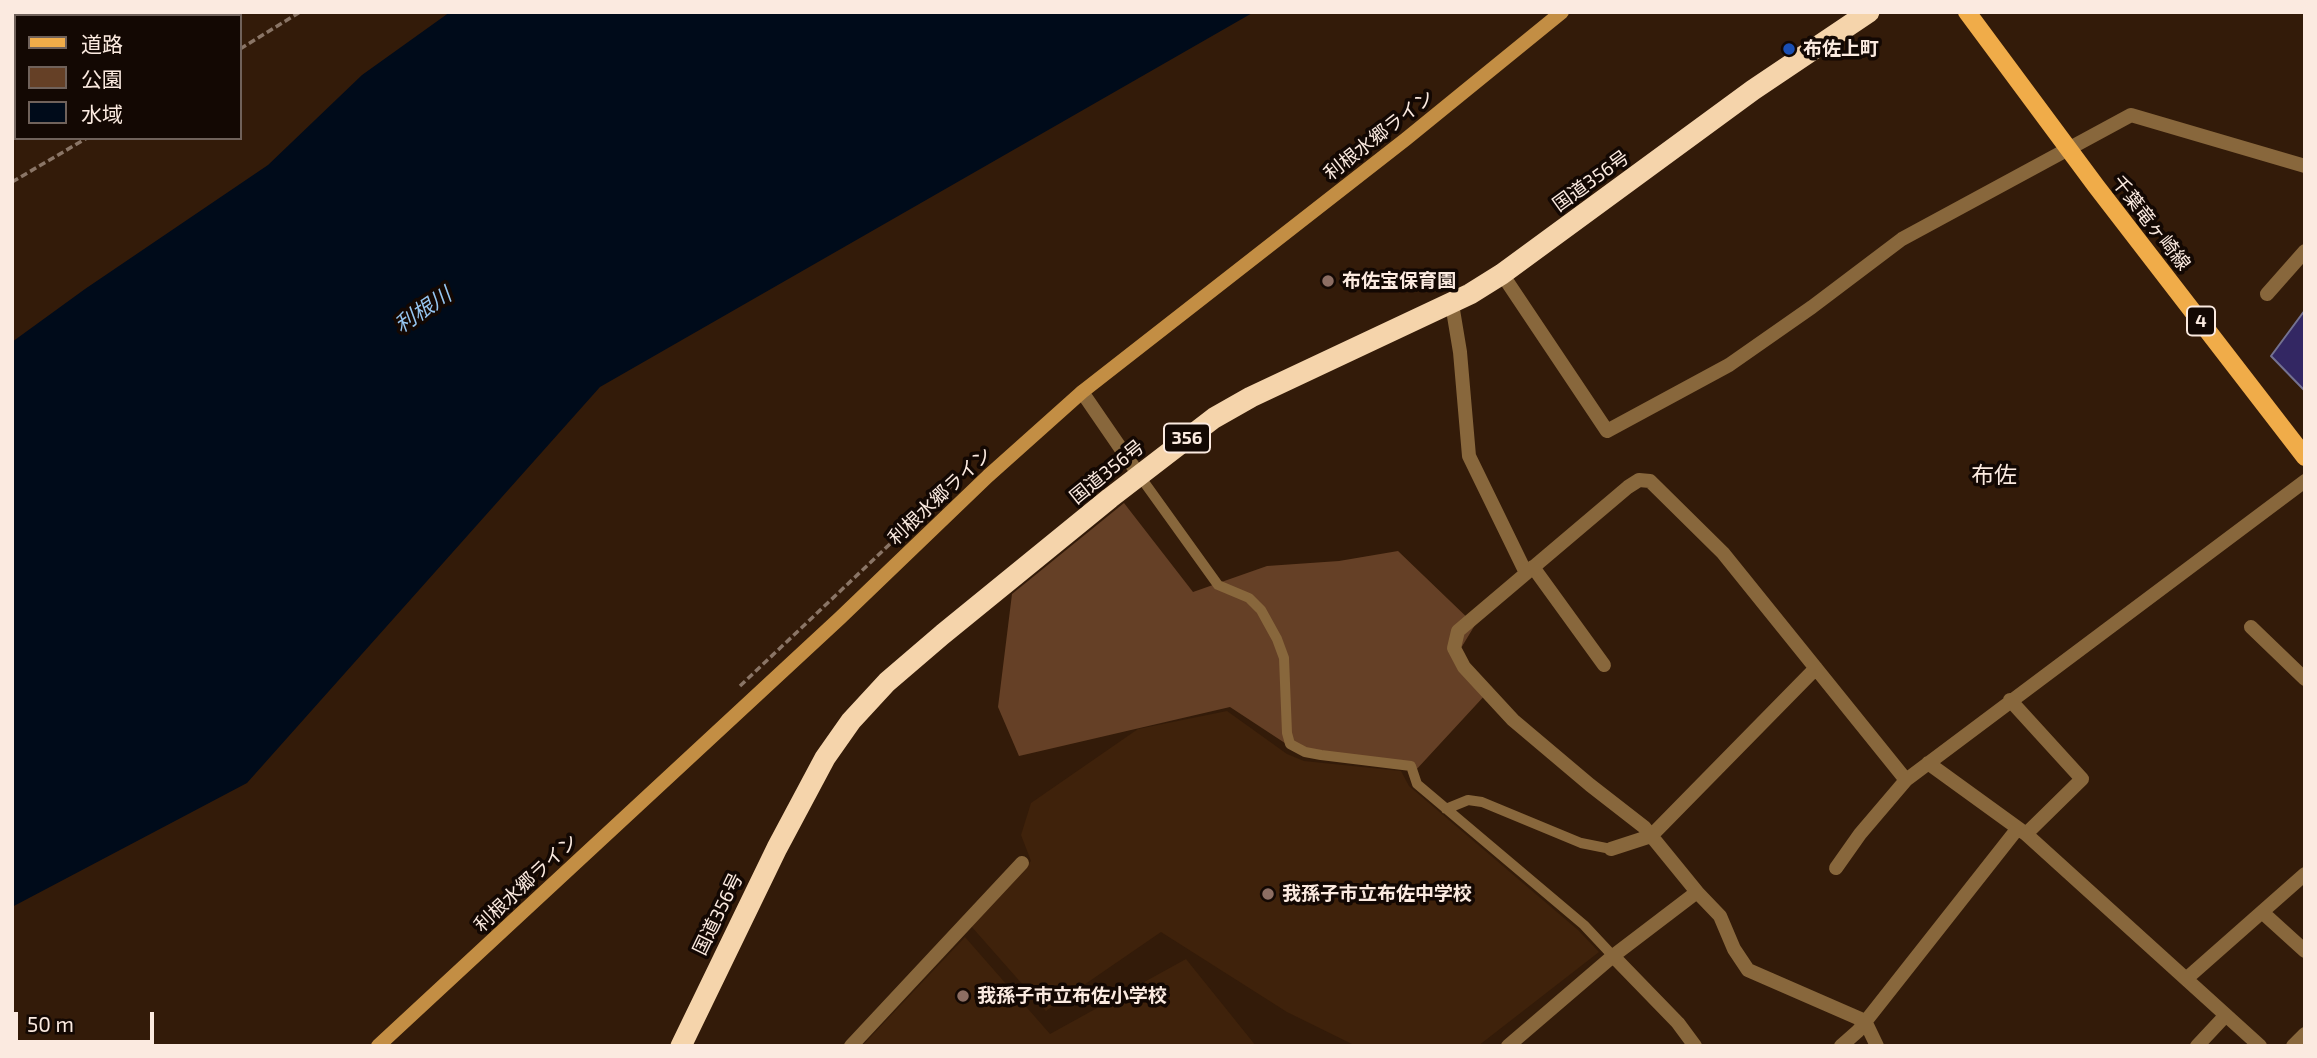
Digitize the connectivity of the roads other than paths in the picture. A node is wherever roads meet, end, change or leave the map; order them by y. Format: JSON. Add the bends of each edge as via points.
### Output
{"nodes":[{"id":1,"x":1562,"y":12,"type":"edge"},
{"id":2,"x":1869,"y":12,"type":"edge"},
{"id":3,"x":1967,"y":12,"type":"edge"},
{"id":4,"x":2305,"y":166,"type":"edge"},
{"id":5,"x":2305,"y":251,"type":"edge"},
{"id":6,"x":1502,"y":274,"type":"junction"},
{"id":7,"x":2267,"y":294,"type":"dead end"},
{"id":8,"x":1452,"y":304,"type":"junction"},
{"id":9,"x":1082,"y":392,"type":"junction"},
{"id":10,"x":2305,"y":457,"type":"edge"},
{"id":11,"x":1139,"y":475,"type":"junction"},
{"id":12,"x":2305,"y":481,"type":"edge"},
{"id":13,"x":1529,"y":570,"type":"junction"},
{"id":14,"x":2250,"y":627,"type":"dead end"},
{"id":15,"x":1604,"y":665,"type":"dead end"},
{"id":16,"x":1816,"y":668,"type":"junction"},
{"id":17,"x":2305,"y":679,"type":"edge"},
{"id":18,"x":2010,"y":700,"type":"junction"},
{"id":19,"x":1928,"y":763,"type":"junction"},
{"id":20,"x":1906,"y":780,"type":"junction"},
{"id":21,"x":1446,"y":809,"type":"junction"},
{"id":22,"x":2022,"y":831,"type":"junction"},
{"id":23,"x":1651,"y":836,"type":"junction"},
{"id":24,"x":1611,"y":849,"type":"joint"},
{"id":25,"x":1022,"y":863,"type":"dead end"},
{"id":26,"x":1836,"y":868,"type":"dead end"},
{"id":27,"x":2305,"y":874,"type":"edge"},
{"id":28,"x":1696,"y":892,"type":"junction"},
{"id":29,"x":2262,"y":912,"type":"junction"},
{"id":30,"x":2305,"y":951,"type":"edge"},
{"id":31,"x":1613,"y":956,"type":"junction"},
{"id":32,"x":2186,"y":979,"type":"junction"},
{"id":33,"x":2225,"y":1015,"type":"junction"},
{"id":34,"x":1865,"y":1021,"type":"junction"},
{"id":35,"x":2305,"y":1034,"type":"edge"},
{"id":36,"x":378,"y":1046,"type":"edge"},
{"id":37,"x":681,"y":1046,"type":"edge"},
{"id":38,"x":851,"y":1046,"type":"edge"},
{"id":39,"x":1508,"y":1046,"type":"edge"},
{"id":40,"x":1695,"y":1046,"type":"edge"},
{"id":41,"x":1841,"y":1046,"type":"edge"},
{"id":42,"x":1877,"y":1046,"type":"edge"},
{"id":43,"x":2197,"y":1046,"type":"edge"},
{"id":44,"x":2260,"y":1046,"type":"edge"},
{"id":45,"x":2293,"y":1046,"type":"edge"}],
"edges":[{"from":1,"to":9,"type":"main road","name":"利根水郷ライン"},
{"from":2,"to":6,"type":"highway","name":"国道356号","number":"356","via":[[1753,90]]},
{"from":3,"to":10,"type":"main road","name":"千葉竜ヶ崎線","number":"4"},
{"from":4,"to":6,"type":"street","via":[[2130,115],[1902,239],[1729,365],[1607,431]]},
{"from":5,"to":7,"type":"street"},
{"from":6,"to":8,"type":"highway","name":"国道356号","number":"356"},
{"from":8,"to":11,"type":"highway","name":"国道356号","number":"356","via":[[1251,397],[1214,418]]},
{"from":8,"to":13,"type":"street","via":[[1469,456]]},
{"from":9,"to":11,"type":"street"},
{"from":9,"to":36,"type":"main road","name":"利根水郷ライン"},
{"from":11,"to":21,"type":"lane","via":[[1218,585],[1249,598],[1261,610],[1284,658],[1290,744],[1321,755],[1411,766],[1417,784]]},
{"from":11,"to":37,"type":"highway","name":"国道356号","number":"356","via":[[943,634],[850,721],[776,848]]},
{"from":12,"to":18,"type":"street"},
{"from":13,"to":15,"type":"street"},
{"from":13,"to":16,"type":"street","via":[[1628,487],[1639,480],[1650,481],[1723,553]]},
{"from":13,"to":23,"type":"street","via":[[1458,631],[1454,648],[1464,667],[1513,720]]},
{"from":14,"to":17,"type":"street"},
{"from":16,"to":20,"type":"street"},
{"from":16,"to":23,"type":"street"},
{"from":18,"to":19,"type":"street"},
{"from":18,"to":22,"type":"street","via":[[2082,779]]},
{"from":19,"to":20,"type":"street"},
{"from":19,"to":22,"type":"street"},
{"from":20,"to":26,"type":"street"},
{"from":21,"to":24,"type":"lane","via":[[1468,800],[1482,802],[1581,843]]},
{"from":21,"to":31,"type":"lane","via":[[1584,925]]},
{"from":22,"to":32,"type":"street"},
{"from":22,"to":34,"type":"street"},
{"from":23,"to":24,"type":"street"},
{"from":23,"to":28,"type":"street"},
{"from":25,"to":38,"type":"street"},
{"from":27,"to":29,"type":"street"},
{"from":28,"to":31,"type":"street"},
{"from":28,"to":34,"type":"street","via":[[1720,916],[1748,970]]},
{"from":29,"to":30,"type":"street"},
{"from":29,"to":32,"type":"street"},
{"from":31,"to":39,"type":"street"},
{"from":31,"to":40,"type":"street"},
{"from":32,"to":33,"type":"street"},
{"from":33,"to":43,"type":"street"},
{"from":33,"to":44,"type":"street"},
{"from":34,"to":41,"type":"street"},
{"from":34,"to":42,"type":"street"},
{"from":35,"to":45,"type":"street"}]}
